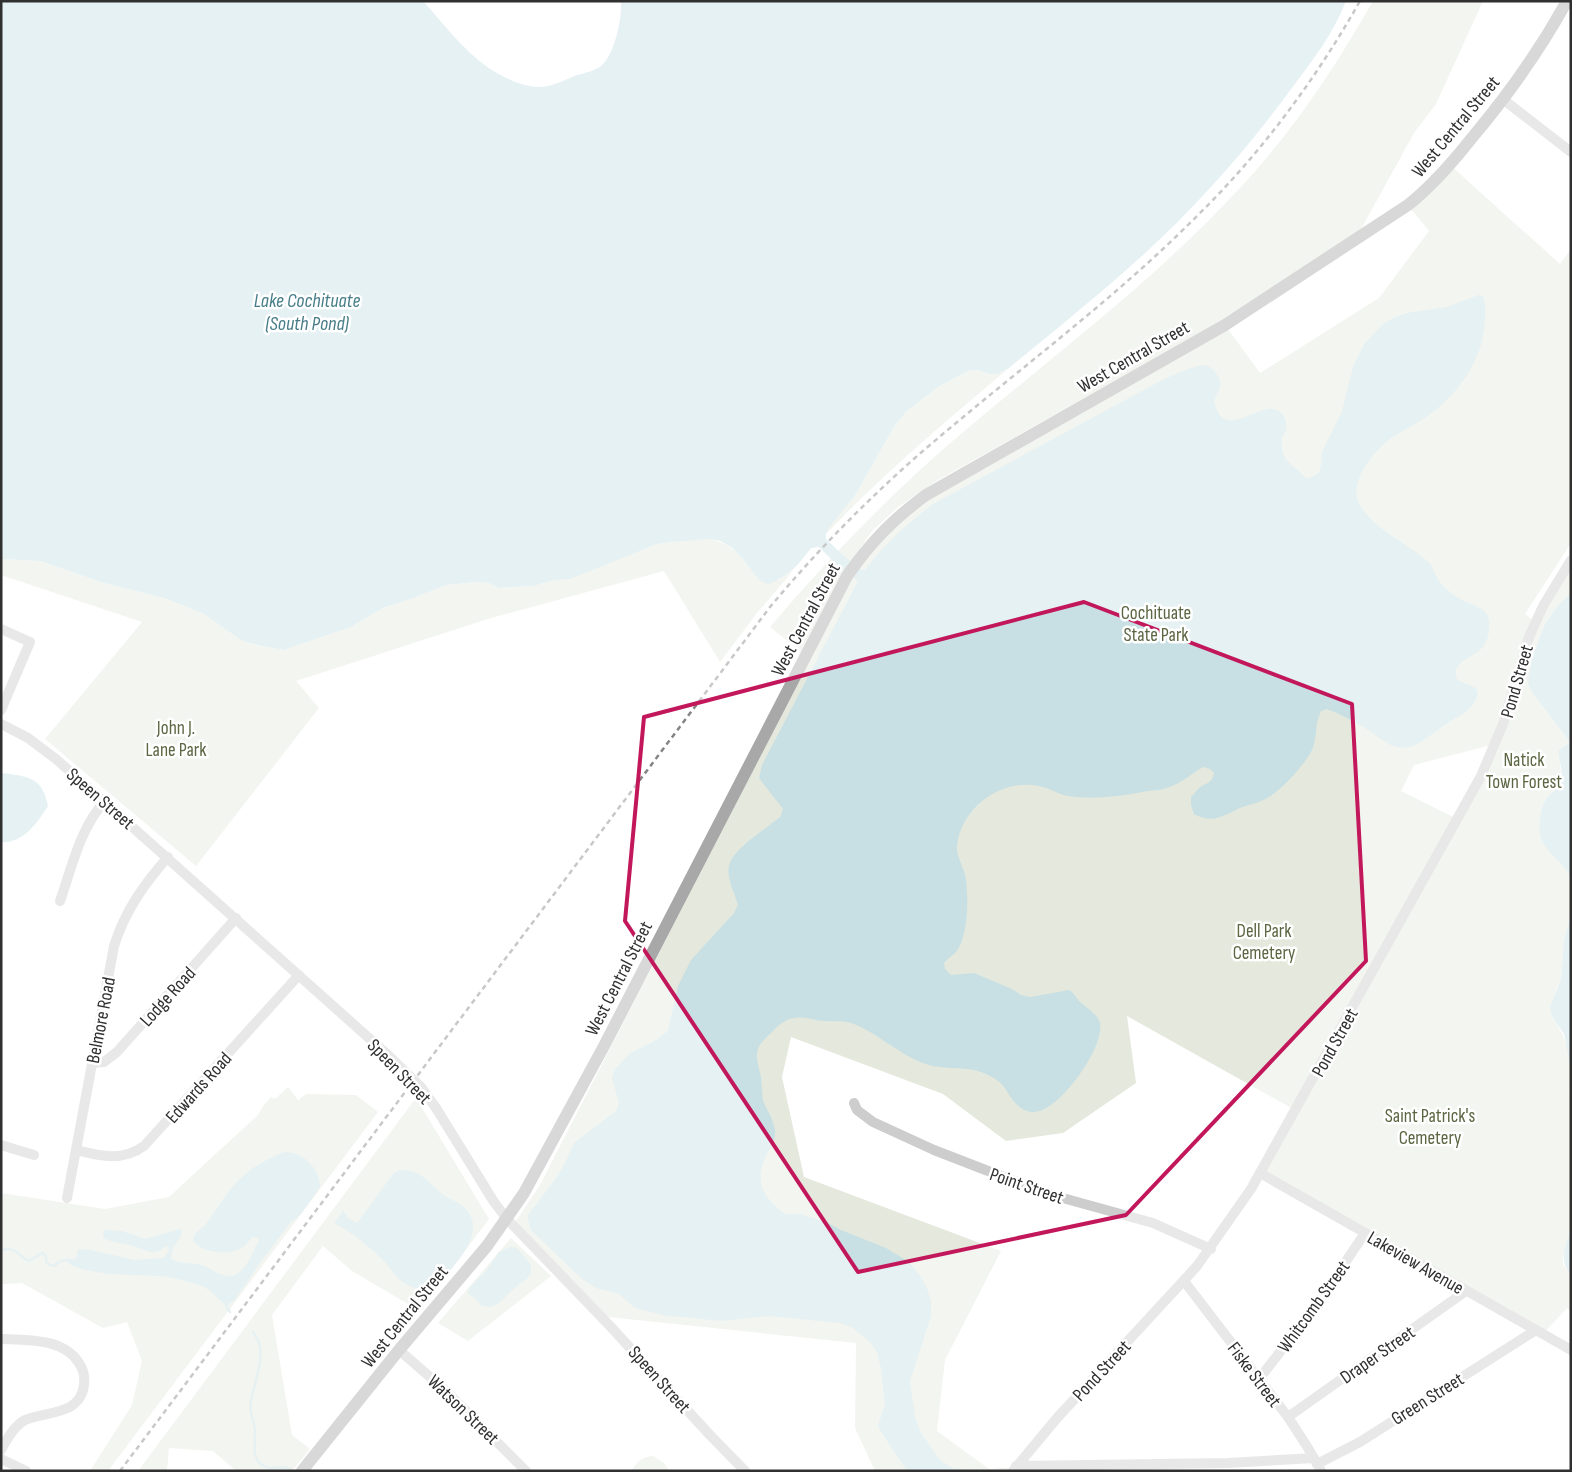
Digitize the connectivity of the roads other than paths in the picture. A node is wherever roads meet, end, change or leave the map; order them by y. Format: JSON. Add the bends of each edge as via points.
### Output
{"nodes":[{"id":1,"x":1568,"y":1,"type":"edge"},
{"id":2,"x":1504,"y":100,"type":"junction"},
{"id":3,"x":1571,"y":152,"type":"edge"},
{"id":4,"x":1571,"y":560,"type":"edge"},
{"id":5,"x":1,"y":629,"type":"edge"},
{"id":6,"x":1,"y":710,"type":"edge"},
{"id":7,"x":1,"y":724,"type":"edge"},
{"id":8,"x":105,"y":801,"type":"junction"},
{"id":9,"x":168,"y":857,"type":"junction"},
{"id":10,"x":60,"y":901,"type":"dead end"},
{"id":11,"x":236,"y":918,"type":"junction"},
{"id":12,"x":299,"y":975,"type":"junction"},
{"id":13,"x":92,"y":1063,"type":"junction"},
{"id":14,"x":854,"y":1103,"type":"dead end"},
{"id":15,"x":1,"y":1145,"type":"edge"},
{"id":16,"x":76,"y":1150,"type":"junction"},
{"id":17,"x":34,"y":1154,"type":"dead end"},
{"id":18,"x":1260,"y":1174,"type":"junction"},
{"id":19,"x":67,"y":1198,"type":"dead end"},
{"id":20,"x":507,"y":1219,"type":"junction"},
{"id":21,"x":1365,"y":1233,"type":"junction"},
{"id":22,"x":1210,"y":1249,"type":"junction"},
{"id":23,"x":1184,"y":1281,"type":"junction"},
{"id":24,"x":1466,"y":1290,"type":"junction"},
{"id":25,"x":1536,"y":1330,"type":"junction"},
{"id":26,"x":1,"y":1339,"type":"edge"},
{"id":27,"x":399,"y":1350,"type":"junction"},
{"id":28,"x":1571,"y":1350,"type":"edge"},
{"id":29,"x":1259,"y":1378,"type":"junction"},
{"id":30,"x":1288,"y":1417,"type":"junction"},
{"id":31,"x":1,"y":1450,"type":"edge"},
{"id":32,"x":1,"y":1460,"type":"edge"},
{"id":33,"x":1317,"y":1464,"type":"edge"},
{"id":34,"x":1228,"y":1467,"type":"edge"},
{"id":35,"x":1015,"y":1469,"type":"edge"},
{"id":36,"x":26,"y":1471,"type":"edge"},
{"id":37,"x":302,"y":1471,"type":"edge"},
{"id":38,"x":526,"y":1471,"type":"edge"},
{"id":39,"x":745,"y":1471,"type":"edge"}],
"edges":[{"from":1,"to":2,"type":"main road","name":"West Central Street"},
{"from":2,"to":3,"type":"street"},
{"from":2,"to":20,"type":"main road","name":"West Central Street","via":[[1450,165],[1408,205],[1225,325],[926,495],[891,522],[871,544],[847,576],[599,1054]]},
{"from":4,"to":18,"type":"street","name":"Pond Street","via":[[1543,606],[1529,637],[1503,724],[1481,776]]},
{"from":5,"to":6,"type":"street","via":[[30,642]]},
{"from":7,"to":8,"type":"street","name":"Speen Street","via":[[42,748]]},
{"from":8,"to":9,"type":"street","name":"Speen Street"},
{"from":8,"to":10,"type":"street","via":[[87,826]]},
{"from":9,"to":11,"type":"street","name":"Speen Street"},
{"from":9,"to":13,"type":"street","name":"Belmore Road","via":[[135,899],[117,938]]},
{"from":11,"to":12,"type":"street","name":"Speen Street"},
{"from":11,"to":13,"type":"street","name":"Lodge Road","via":[[117,1052],[104,1062]]},
{"from":12,"to":16,"type":"street","name":"Edwards Road","via":[[144,1146],[118,1157]]},
{"from":12,"to":20,"type":"street","name":"Speen Street","bridge":true,"via":[[421,1087]]},
{"from":13,"to":16,"type":"street","name":"Belmore Road"},
{"from":14,"to":22,"type":"street","name":"Point Street","via":[[857,1110],[873,1122],[934,1150],[1052,1195],[1153,1223]]},
{"from":15,"to":17,"type":"street"},
{"from":16,"to":19,"type":"street","name":"Belmore Road"},
{"from":18,"to":21,"type":"street","name":"Lakeview Avenue"},
{"from":18,"to":22,"type":"street","name":"Pond Street"},
{"from":20,"to":27,"type":"main road","name":"West Central Street"},
{"from":20,"to":39,"type":"street","name":"Speen Street"},
{"from":21,"to":24,"type":"street","name":"Lakeview Avenue"},
{"from":21,"to":29,"type":"street","name":"Whitcomb Street","via":[[1318,1303]]},
{"from":22,"to":23,"type":"street","name":"Pond Street"},
{"from":23,"to":29,"type":"street","name":"Fiske Street"},
{"from":23,"to":35,"type":"street","name":"Pond Street","via":[[1057,1418]]},
{"from":24,"to":25,"type":"street","name":"Lakeview Avenue"},
{"from":24,"to":30,"type":"street","name":"Draper Street"},
{"from":25,"to":28,"type":"street","name":"Lakeview Avenue"},
{"from":25,"to":33,"type":"street","name":"Green Street","via":[[1360,1442]]},
{"from":26,"to":31,"type":"street","via":[[62,1347],[76,1358],[84,1382],[80,1395],[70,1407],[24,1421],[12,1431]]},
{"from":27,"to":37,"type":"main road","name":"West Central Street"},
{"from":27,"to":38,"type":"street","name":"Watson Street","via":[[446,1391]]},
{"from":29,"to":30,"type":"street","name":"Fiske Street"},
{"from":30,"to":33,"type":"street","name":"Fiske Street"},
{"from":32,"to":36,"type":"street"},
{"from":33,"to":34,"type":"street"},
{"from":34,"to":35,"type":"street"}]}
